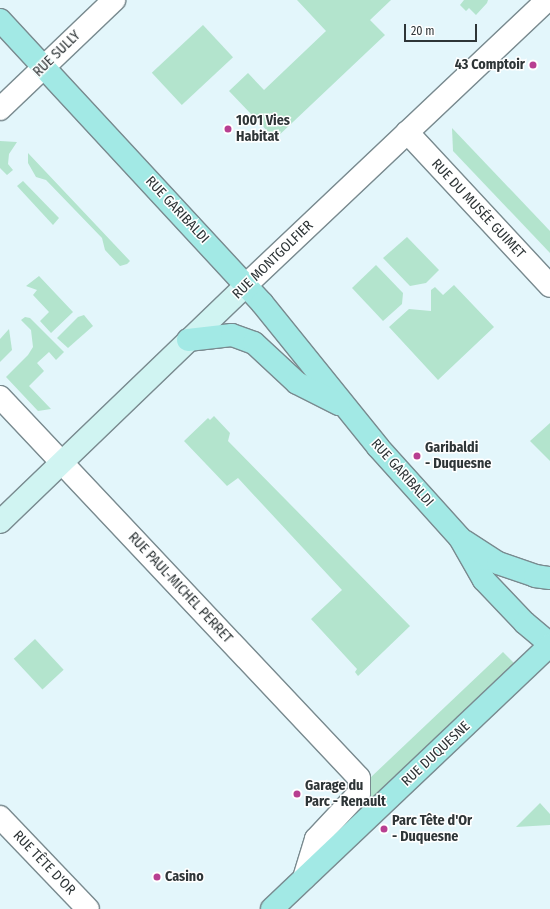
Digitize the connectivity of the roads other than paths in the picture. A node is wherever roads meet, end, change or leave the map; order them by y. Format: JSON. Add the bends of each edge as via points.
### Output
{"nodes":[{"id":1,"x":114,"y":0,"type":"edge"},
{"id":2,"x":545,"y":4,"type":"edge"},
{"id":3,"x":0,"y":20,"type":"edge"},
{"id":4,"x":44,"y":67,"type":"junction"},
{"id":5,"x":4,"y":97,"type":"edge"},
{"id":6,"x":407,"y":132,"type":"junction"},
{"id":7,"x":246,"y":285,"type":"junction"},
{"id":8,"x":550,"y":286,"type":"edge"},
{"id":9,"x":188,"y":340,"type":"junction"},
{"id":10,"x":0,"y":397,"type":"edge"},
{"id":11,"x":346,"y":407,"type":"junction"},
{"id":12,"x":62,"y":462,"type":"junction"},
{"id":13,"x":0,"y":522,"type":"edge"},
{"id":14,"x":460,"y":538,"type":"junction"},
{"id":15,"x":550,"y":578,"type":"edge"},
{"id":16,"x":550,"y":644,"type":"edge"},
{"id":17,"x":359,"y":778,"type":"joint"},
{"id":18,"x":0,"y":817,"type":"edge"},
{"id":19,"x":304,"y":878,"type":"junction"},
{"id":20,"x":88,"y":909,"type":"edge"},
{"id":21,"x":272,"y":909,"type":"edge"}],
"edges":[{"from":1,"to":4,"type":"street","name":"RUE SULLY"},
{"from":2,"to":6,"type":"street","name":"RUE MONTGOLFIER"},
{"from":3,"to":4,"type":"main road","name":"RUE GARIBALDI"},
{"from":4,"to":5,"type":"street","name":"RUE SULLY"},
{"from":4,"to":7,"type":"main road","name":"RUE GARIBALDI"},
{"from":6,"to":7,"type":"street","name":"RUE MONTGOLFIER"},
{"from":6,"to":8,"type":"street","name":"RUE DU MUSÉE GUIMET"},
{"from":7,"to":9,"type":"main road","name":"RUE MONTGOLFIER"},
{"from":7,"to":11,"type":"main road","name":"RUE GARIBALDI"},
{"from":9,"to":11,"type":"main road","name":"RUE GARIBALDI","via":[[232,336],[254,343],[297,383]]},
{"from":9,"to":12,"type":"main road","name":"RUE MONTGOLFIER"},
{"from":10,"to":12,"type":"street","name":"RUE PAUL-MICHEL PERRET"},
{"from":11,"to":14,"type":"main road","name":"RUE GARIBALDI"},
{"from":12,"to":13,"type":"main road","name":"RUE MONTGOLFIER"},
{"from":12,"to":17,"type":"street","name":"RUE PAUL-MICHEL PERRET"},
{"from":14,"to":15,"type":"main road","name":"RUE GARIBALDI","via":[[498,563],[535,576]]},
{"from":14,"to":16,"type":"main road","name":"RUE GARIBALDI","via":[[484,580],[525,623]]},
{"from":16,"to":19,"type":"main road","name":"RUE DUQUESNE"},
{"from":17,"to":19,"type":"street","name":"RUE DUQUESNE","via":[[359,793],[316,839]]},
{"from":18,"to":20,"type":"street","name":"RUE TÊTE D'OR"},
{"from":19,"to":21,"type":"main road","name":"RUE DUQUESNE"}]}
